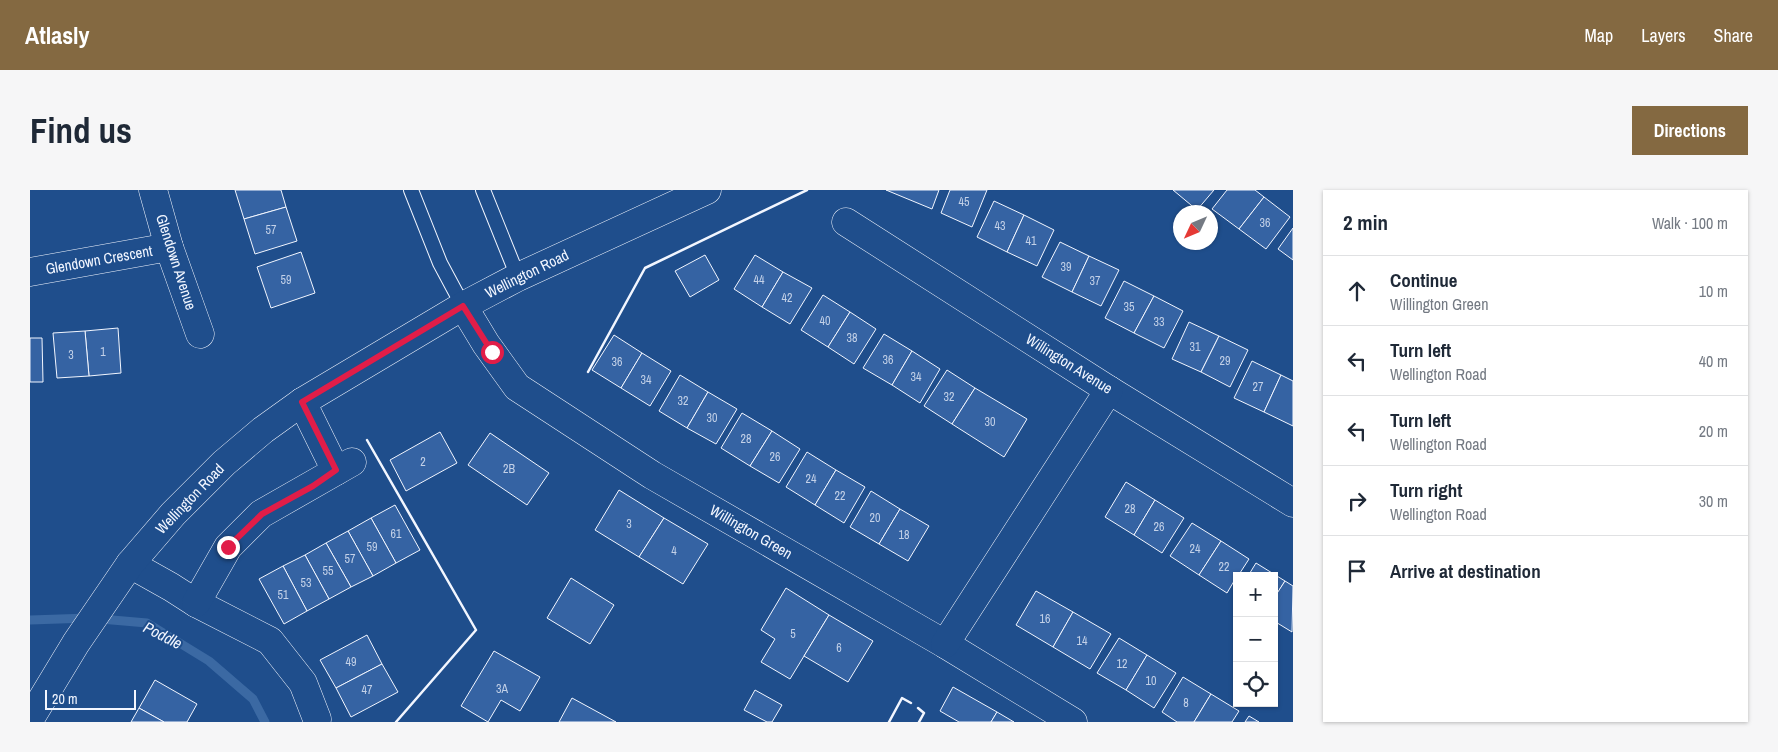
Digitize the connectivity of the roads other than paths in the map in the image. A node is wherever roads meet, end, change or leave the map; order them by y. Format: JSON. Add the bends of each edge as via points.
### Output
{"nodes":[{"id":1,"x":153,"y":190,"type":"edge"},
{"id":2,"x":411,"y":190,"type":"edge"},
{"id":3,"x":483,"y":190,"type":"edge"},
{"id":4,"x":707,"y":190,"type":"edge"},
{"id":5,"x":846,"y":222,"type":"dead end"},
{"id":6,"x":169,"y":247,"type":"junction"},
{"id":7,"x":30,"y":272,"type":"edge"},
{"id":8,"x":518,"y":277,"type":"junction"},
{"id":9,"x":463,"y":306,"type":"junction"},
{"id":10,"x":200,"y":334,"type":"dead end"},
{"id":11,"x":1109,"y":390,"type":"junction"},
{"id":12,"x":302,"y":402,"type":"junction"},
{"id":13,"x":1293,"y":503,"type":"edge"},
{"id":14,"x":130,"y":564,"type":"junction"},
{"id":15,"x":196,"y":603,"type":"junction"},
{"id":16,"x":945,"y":644,"type":"junction"},
{"id":17,"x":30,"y":718,"type":"edge"},
{"id":18,"x":317,"y":719,"type":"dead end"},
{"id":19,"x":1073,"y":722,"type":"edge"}],
"edges":[{"from":1,"to":6,"type":"street","name":"Glendown Avenue"},
{"from":2,"to":9,"type":"lane","via":[[440,263]]},
{"from":3,"to":8,"type":"lane"},
{"from":4,"to":8,"type":"street","name":"Wellington Road"},
{"from":5,"to":11,"type":"street","name":"Willington Avenue"},
{"from":6,"to":7,"type":"street","name":"Glendown Crescent"},
{"from":6,"to":10,"type":"street","name":"Glendown Avenue"},
{"from":8,"to":9,"type":"street","name":"Wellington Road"},
{"from":9,"to":12,"type":"street","name":"Wellington Road"},
{"from":9,"to":16,"type":"street","name":"Willington Green","via":[[517,387],[652,475]]},
{"from":11,"to":13,"type":"street","name":"Willington Avenue"},
{"from":11,"to":16,"type":"street"},
{"from":12,"to":14,"type":"street","name":"Wellington Road","via":[[224,463],[173,514]]},
{"from":12,"to":15,"type":"street","via":[[344,466],[262,514],[228,547]]},
{"from":14,"to":15,"type":"street"},
{"from":14,"to":17,"type":"street","name":"Wellington Road","via":[[76,642]]},
{"from":15,"to":18,"type":"street","via":[[270,641],[302,683]]},
{"from":16,"to":19,"type":"street","name":"Willington Green"}]}
